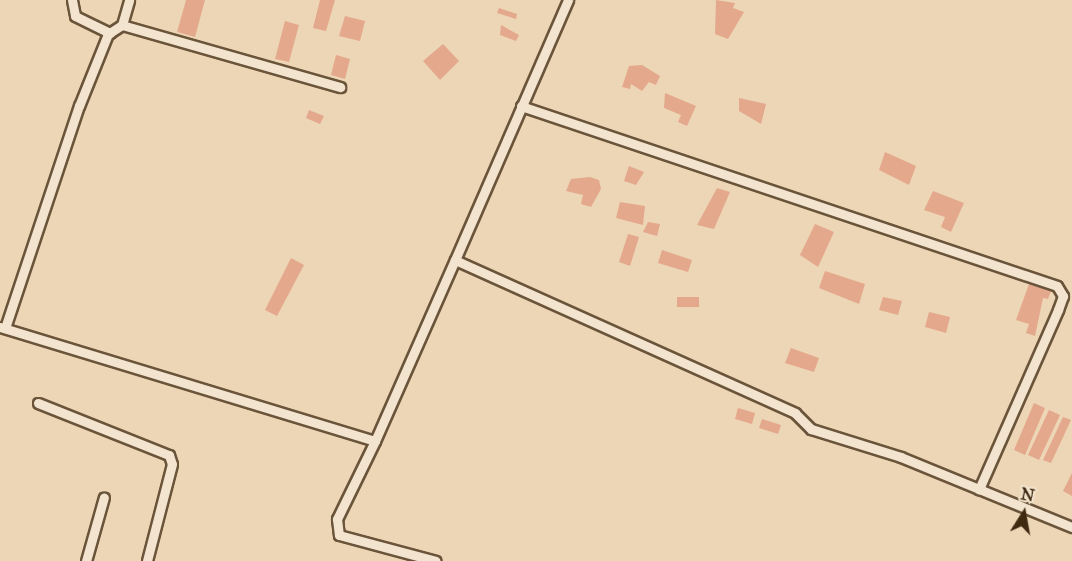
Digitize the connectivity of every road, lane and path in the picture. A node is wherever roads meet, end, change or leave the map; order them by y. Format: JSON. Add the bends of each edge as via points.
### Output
{"nodes":[{"id":1,"x":72,"y":0,"type":"edge"},
{"id":2,"x":129,"y":0,"type":"edge"},
{"id":3,"x":568,"y":0,"type":"edge"},
{"id":4,"x":122,"y":25,"type":"junction"},
{"id":5,"x":110,"y":33,"type":"junction"},
{"id":6,"x":340,"y":87,"type":"dead end"},
{"id":7,"x":521,"y":106,"type":"junction"},
{"id":8,"x":455,"y":260,"type":"junction"},
{"id":9,"x":2,"y":327,"type":"edge"},
{"id":10,"x":38,"y":403,"type":"dead end"},
{"id":11,"x":375,"y":441,"type":"junction"},
{"id":12,"x":979,"y":489,"type":"junction"},
{"id":13,"x":104,"y":497,"type":"dead end"},
{"id":14,"x":1072,"y":527,"type":"edge"},
{"id":15,"x":391,"y":550,"type":"junction"},
{"id":16,"x":86,"y":561,"type":"edge"},
{"id":17,"x":147,"y":561,"type":"edge"},
{"id":18,"x":388,"y":561,"type":"edge"},
{"id":19,"x":436,"y":561,"type":"edge"}],
"edges":[{"from":1,"to":5,"type":"street","via":[[75,16]]},
{"from":2,"to":4,"type":"street"},
{"from":3,"to":7,"type":"street"},
{"from":4,"to":5,"type":"street"},
{"from":4,"to":6,"type":"street"},
{"from":5,"to":9,"type":"street","via":[[79,106]]},
{"from":7,"to":8,"type":"street"},
{"from":7,"to":12,"type":"street","via":[[1057,285],[1063,296],[1058,310]]},
{"from":8,"to":11,"type":"street"},
{"from":8,"to":12,"type":"street","via":[[795,413],[811,429]]},
{"from":9,"to":11,"type":"street"},
{"from":10,"to":17,"type":"street","via":[[169,455],[172,464]]},
{"from":11,"to":15,"type":"street","via":[[336,528],[347,539]]},
{"from":12,"to":14,"type":"street"},
{"from":13,"to":16,"type":"street"},
{"from":15,"to":18,"type":"street"},
{"from":15,"to":19,"type":"street"}]}
